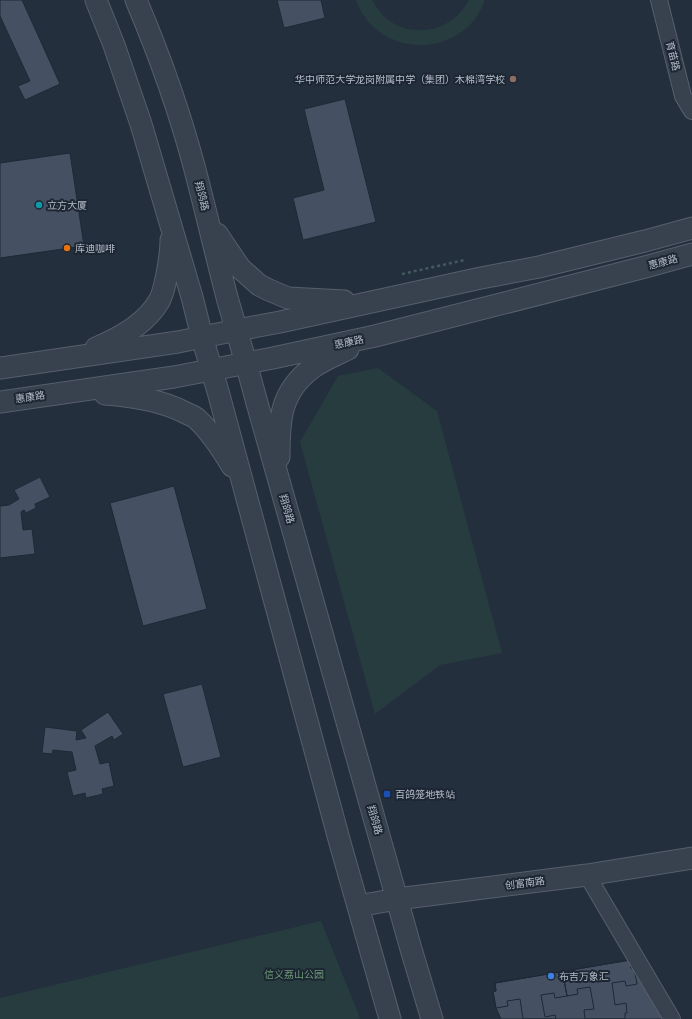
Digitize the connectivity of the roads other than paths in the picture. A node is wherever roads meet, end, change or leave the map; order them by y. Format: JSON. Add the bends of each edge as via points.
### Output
{"nodes":[{"id":1,"x":96,"y":0,"type":"edge"},
{"id":2,"x":136,"y":0,"type":"edge"},
{"id":3,"x":659,"y":0,"type":"edge"},
{"id":4,"x":692,"y":111,"type":"edge"},
{"id":5,"x":206,"y":214,"type":"junction"},
{"id":6,"x":170,"y":223,"type":"junction"},
{"id":7,"x":692,"y":228,"type":"edge"},
{"id":8,"x":692,"y":254,"type":"edge"},
{"id":9,"x":377,"y":301,"type":"junction"},
{"id":10,"x":237,"y":330,"type":"junction"},
{"id":11,"x":375,"y":336,"type":"junction"},
{"id":12,"x":202,"y":337,"type":"junction"},
{"id":13,"x":72,"y":357,"type":"junction"},
{"id":14,"x":246,"y":362,"type":"junction"},
{"id":15,"x":0,"y":368,"type":"edge"},
{"id":16,"x":211,"y":369,"type":"junction"},
{"id":17,"x":77,"y":391,"type":"junction"},
{"id":18,"x":0,"y":402,"type":"edge"},
{"id":19,"x":244,"y":490,"type":"junction"},
{"id":20,"x":282,"y":492,"type":"junction"},
{"id":21,"x":692,"y":858,"type":"edge"},
{"id":22,"x":588,"y":875,"type":"junction"},
{"id":23,"x":397,"y":899,"type":"junction"},
{"id":24,"x":358,"y":906,"type":"junction"},
{"id":25,"x":390,"y":1019,"type":"edge"},
{"id":26,"x":432,"y":1019,"type":"edge"},
{"id":27,"x":672,"y":1019,"type":"edge"}],
"edges":[{"from":1,"to":6,"type":"street","via":[[138,117]]},
{"from":2,"to":5,"type":"street","name":"翔鸽路","via":[[174,100]]},
{"from":3,"to":4,"type":"street","name":"育苗路","via":[[683,96]]},
{"from":5,"to":9,"type":"street","via":[[240,268],[259,285],[288,298]]},
{"from":5,"to":10,"type":"street","name":"翔鸽路"},
{"from":6,"to":12,"type":"street"},
{"from":6,"to":13,"type":"street","via":[[171,244],[164,288],[150,314],[121,336]]},
{"from":7,"to":9,"type":"street","via":[[539,267]]},
{"from":8,"to":11,"type":"street","name":"惠康路"},
{"from":9,"to":10,"type":"street"},
{"from":10,"to":12,"type":"street"},
{"from":10,"to":14,"type":"street","name":"翔鸽路"},
{"from":11,"to":14,"type":"street","name":"惠康路"},
{"from":11,"to":20,"type":"street","via":[[313,368],[298,380],[288,395],[281,416],[279,438]]},
{"from":12,"to":13,"type":"street"},
{"from":12,"to":16,"type":"street"},
{"from":13,"to":15,"type":"street"},
{"from":14,"to":16,"type":"street","name":"惠康路"},
{"from":14,"to":20,"type":"street","name":"翔鸽路"},
{"from":16,"to":17,"type":"street","name":"惠康路"},
{"from":16,"to":19,"type":"street"},
{"from":17,"to":18,"type":"street","name":"惠康路"},
{"from":17,"to":19,"type":"street","via":[[145,399],[167,405],[196,418],[220,446]]},
{"from":19,"to":24,"type":"street"},
{"from":20,"to":23,"type":"street","name":"翔鸽路"},
{"from":21,"to":22,"type":"street","name":"创富南路"},
{"from":22,"to":23,"type":"street","name":"创富南路"},
{"from":22,"to":27,"type":"street"},
{"from":23,"to":24,"type":"street","name":"创富南路"},
{"from":23,"to":26,"type":"street","name":"翔鸽路"},
{"from":24,"to":25,"type":"street"}]}
